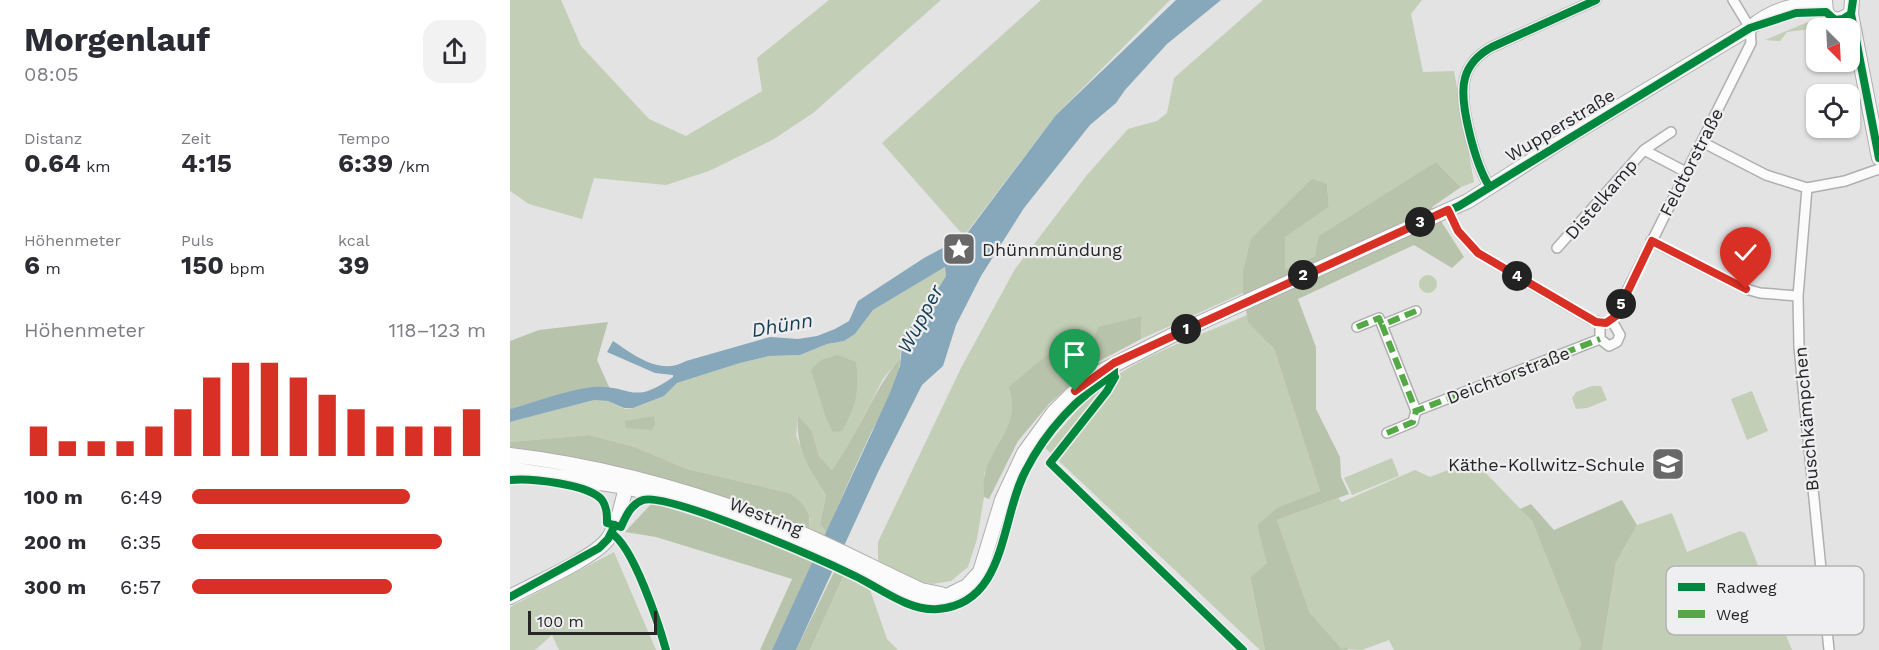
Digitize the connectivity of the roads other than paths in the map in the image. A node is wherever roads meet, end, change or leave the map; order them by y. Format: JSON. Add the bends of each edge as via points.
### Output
{"nodes":[{"id":1,"x":1596,"y":0,"type":"edge"},
{"id":2,"x":1733,"y":0,"type":"edge"},
{"id":3,"x":1825,"y":5,"type":"edge"},
{"id":4,"x":1850,"y":16,"type":"edge"},
{"id":5,"x":1750,"y":28,"type":"junction"},
{"id":6,"x":1874,"y":109,"type":"edge"},
{"id":7,"x":1671,"y":132,"type":"dead end"},
{"id":8,"x":1702,"y":142,"type":"junction"},
{"id":9,"x":1644,"y":150,"type":"junction"},
{"id":10,"x":1879,"y":158,"type":"edge"},
{"id":11,"x":1879,"y":169,"type":"edge"},
{"id":12,"x":1686,"y":172,"type":"junction"},
{"id":13,"x":1490,"y":186,"type":"junction"},
{"id":14,"x":1807,"y":188,"type":"junction"},
{"id":15,"x":1448,"y":210,"type":"junction"},
{"id":16,"x":1652,"y":241,"type":"junction"},
{"id":17,"x":1557,"y":248,"type":"dead end"},
{"id":18,"x":1798,"y":296,"type":"junction"},
{"id":19,"x":1416,"y":311,"type":"dead end"},
{"id":20,"x":1606,"y":322,"type":"junction"},
{"id":21,"x":1382,"y":325,"type":"junction"},
{"id":22,"x":1357,"y":327,"type":"dead end"},
{"id":23,"x":1600,"y":339,"type":"junction"},
{"id":24,"x":1114,"y":363,"type":"joint"},
{"id":25,"x":1416,"y":411,"type":"junction"},
{"id":26,"x":1387,"y":433,"type":"dead end"},
{"id":27,"x":510,"y":455,"type":"edge"},
{"id":28,"x":510,"y":469,"type":"edge"},
{"id":29,"x":627,"y":481,"type":"junction"},
{"id":30,"x":1821,"y":566,"type":"edge"},
{"id":31,"x":510,"y":597,"type":"edge"},
{"id":32,"x":1828,"y":635,"type":"edge"},
{"id":33,"x":1829,"y":650,"type":"edge"}],
"edges":[{"from":1,"to":13,"type":"street","via":[[1492,47],[1481,53],[1467,70],[1465,107],[1483,176]]},
{"from":2,"to":5,"type":"street"},
{"from":3,"to":4,"type":"main road","via":[[1831,18]]},
{"from":3,"to":5,"type":"main road","name":"Wupperstraße","via":[[1777,10]]},
{"from":4,"to":6,"type":"main road"},
{"from":5,"to":8,"type":"street","name":"Feldtorstraße","via":[[1751,44]]},
{"from":5,"to":13,"type":"main road","name":"Wupperstraße"},
{"from":6,"to":10,"type":"main road"},
{"from":7,"to":9,"type":"street","name":"Distelkamp"},
{"from":8,"to":12,"type":"street","name":"Feldtorstraße"},
{"from":8,"to":14,"type":"street","via":[[1766,175]]},
{"from":9,"to":12,"type":"street","name":"Distelkamp"},
{"from":9,"to":17,"type":"street","name":"Distelkamp"},
{"from":11,"to":14,"type":"street"},
{"from":12,"to":16,"type":"street","name":"Feldtorstraße"},
{"from":13,"to":15,"type":"main road","name":"Wupperstraße"},
{"from":14,"to":18,"type":"street","name":"Buschkämpchen"},
{"from":15,"to":20,"type":"street","via":[[1458,231],[1478,253],[1546,294]]},
{"from":15,"to":24,"type":"main road","name":"Wupperstraße"},
{"from":16,"to":18,"type":"street","via":[[1746,289]]},
{"from":16,"to":20,"type":"street","name":"Feldtorstraße"},
{"from":18,"to":30,"type":"street","name":"Buschkämpchen","via":[[1799,347]]},
{"from":19,"to":21,"type":"street"},
{"from":20,"to":23,"type":"street"},
{"from":20,"to":23,"type":"street","name":"Deichtorstraße","via":[[1620,332],[1617,342],[1606,346]]},
{"from":21,"to":22,"type":"street","via":[[1379,318]]},
{"from":21,"to":25,"type":"street"},
{"from":23,"to":25,"type":"street","name":"Deichtorstraße"},
{"from":24,"to":29,"type":"main road","name":"Westring","via":[[1075,391],[1042,427],[1011,478],[980,572],[967,586],[945,596],[892,583],[720,502]]},
{"from":25,"to":26,"type":"street","name":"Deichtorstraße","via":[[1413,422]]},
{"from":27,"to":29,"type":"main road"},
{"from":28,"to":29,"type":"main road"},
{"from":29,"to":31,"type":"main road","via":[[615,525],[604,543]]},
{"from":32,"to":33,"type":"street","name":"Buschkämpchen"}]}
